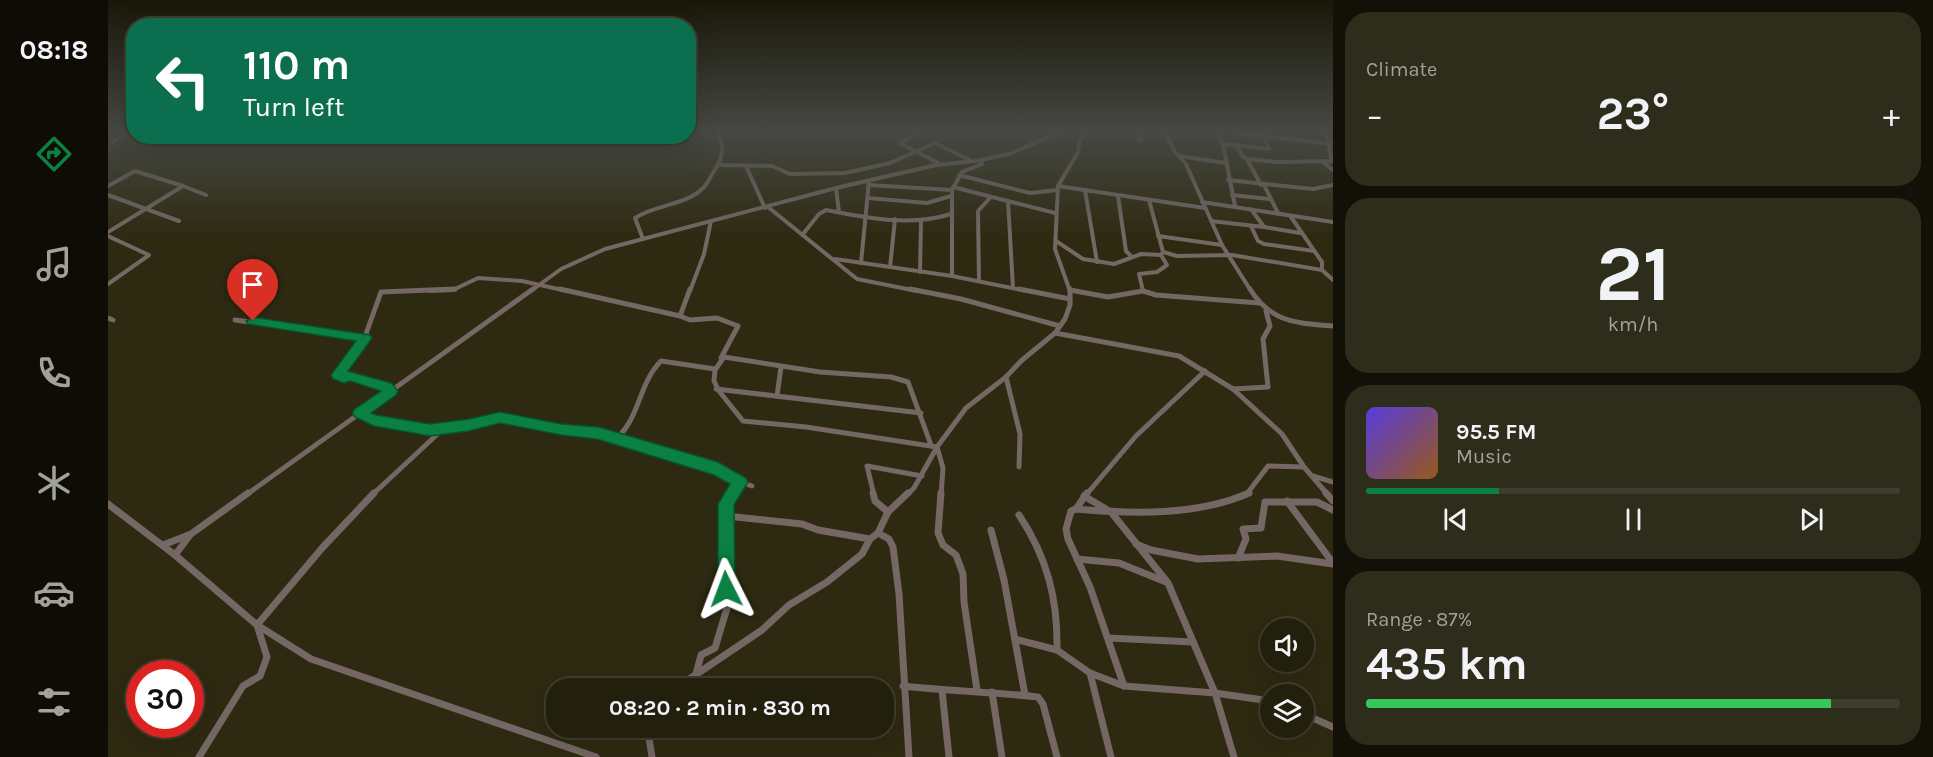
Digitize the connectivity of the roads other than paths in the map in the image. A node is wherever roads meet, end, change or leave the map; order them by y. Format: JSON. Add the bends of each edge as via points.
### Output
{"nodes":[{"id":1,"x":717,"y":167,"type":"edge"},
{"id":2,"x":747,"y":167,"type":"edge"},
{"id":3,"x":775,"y":167,"type":"edge"},
{"id":4,"x":871,"y":167,"type":"edge"},
{"id":5,"x":928,"y":167,"type":"edge"},
{"id":6,"x":975,"y":167,"type":"edge"},
{"id":7,"x":1069,"y":167,"type":"edge"},
{"id":8,"x":1187,"y":167,"type":"edge"},
{"id":9,"x":1227,"y":167,"type":"edge"},
{"id":10,"x":1252,"y":167,"type":"edge"},
{"id":11,"x":959,"y":175,"type":"junction"},
{"id":12,"x":1228,"y":180,"type":"junction"},
{"id":13,"x":869,"y":183,"type":"junction"},
{"id":14,"x":1333,"y":184,"type":"edge"},
{"id":15,"x":1263,"y":185,"type":"junction"},
{"id":16,"x":108,"y":186,"type":"edge"},
{"id":17,"x":183,"y":186,"type":"junction"},
{"id":18,"x":836,"y":188,"type":"junction"},
{"id":19,"x":1057,"y":188,"type":"junction"},
{"id":20,"x":952,"y":189,"type":"junction"},
{"id":21,"x":1085,"y":190,"type":"junction"},
{"id":22,"x":108,"y":195,"type":"edge"},
{"id":23,"x":206,"y":195,"type":"dead end"},
{"id":24,"x":1232,"y":195,"type":"junction"},
{"id":25,"x":951,"y":196,"type":"junction"},
{"id":26,"x":1118,"y":196,"type":"junction"},
{"id":27,"x":991,"y":197,"type":"junction"},
{"id":28,"x":868,"y":198,"type":"junction"},
{"id":29,"x":1269,"y":199,"type":"junction"},
{"id":30,"x":1149,"y":200,"type":"junction"},
{"id":31,"x":1008,"y":201,"type":"junction"},
{"id":32,"x":1202,"y":202,"type":"junction"},
{"id":33,"x":1235,"y":206,"type":"junction"},
{"id":34,"x":767,"y":207,"type":"junction"},
{"id":35,"x":147,"y":208,"type":"junction"},
{"id":36,"x":1205,"y":208,"type":"junction"},
{"id":37,"x":1251,"y":209,"type":"junction"},
{"id":38,"x":839,"y":212,"type":"junction"},
{"id":39,"x":1056,"y":213,"type":"junction"},
{"id":40,"x":1278,"y":213,"type":"junction"},
{"id":41,"x":951,"y":214,"type":"junction"},
{"id":42,"x":866,"y":216,"type":"junction"},
{"id":43,"x":1291,"y":216,"type":"junction"},
{"id":44,"x":895,"y":219,"type":"junction"},
{"id":45,"x":711,"y":220,"type":"junction"},
{"id":46,"x":1211,"y":221,"type":"junction"},
{"id":47,"x":179,"y":222,"type":"dead end"},
{"id":48,"x":921,"y":222,"type":"junction"},
{"id":49,"x":1333,"y":222,"type":"edge"},
{"id":50,"x":1251,"y":226,"type":"junction"},
{"id":51,"x":1264,"y":227,"type":"junction"},
{"id":52,"x":1300,"y":233,"type":"junction"},
{"id":53,"x":108,"y":234,"type":"edge"},
{"id":54,"x":803,"y":234,"type":"junction"},
{"id":55,"x":1158,"y":236,"type":"junction"},
{"id":56,"x":643,"y":239,"type":"junction"},
{"id":57,"x":1056,"y":241,"type":"junction"},
{"id":58,"x":1222,"y":245,"type":"junction"},
{"id":59,"x":1314,"y":251,"type":"junction"},
{"id":60,"x":1162,"y":253,"type":"junction"},
{"id":61,"x":1232,"y":255,"type":"junction"},
{"id":62,"x":1132,"y":257,"type":"junction"},
{"id":63,"x":835,"y":259,"type":"junction"},
{"id":64,"x":1097,"y":262,"type":"junction"},
{"id":65,"x":861,"y":263,"type":"junction"},
{"id":66,"x":890,"y":267,"type":"junction"},
{"id":67,"x":1322,"y":270,"type":"junction"},
{"id":68,"x":920,"y":272,"type":"junction"},
{"id":69,"x":952,"y":276,"type":"junction"},
{"id":70,"x":1333,"y":280,"type":"edge"},
{"id":71,"x":979,"y":281,"type":"junction"},
{"id":72,"x":108,"y":284,"type":"edge"},
{"id":73,"x":538,"y":286,"type":"junction"},
{"id":74,"x":1013,"y":288,"type":"junction"},
{"id":75,"x":1070,"y":290,"type":"junction"},
{"id":76,"x":1143,"y":291,"type":"junction"},
{"id":77,"x":1070,"y":298,"type":"junction"},
{"id":78,"x":1259,"y":303,"type":"junction"},
{"id":79,"x":1266,"y":311,"type":"junction"},
{"id":80,"x":680,"y":316,"type":"junction"},
{"id":81,"x":235,"y":320,"type":"dead end"},
{"id":82,"x":1060,"y":326,"type":"junction"},
{"id":83,"x":1333,"y":326,"type":"edge"},
{"id":84,"x":1055,"y":333,"type":"junction"},
{"id":85,"x":366,"y":338,"type":"junction"},
{"id":86,"x":716,"y":367,"type":"junction"},
{"id":87,"x":782,"y":367,"type":"junction"},
{"id":88,"x":1205,"y":371,"type":"junction"},
{"id":89,"x":1006,"y":377,"type":"junction"},
{"id":90,"x":716,"y":389,"type":"junction"},
{"id":91,"x":1233,"y":389,"type":"junction"},
{"id":92,"x":391,"y":391,"type":"junction"},
{"id":93,"x":777,"y":396,"type":"junction"},
{"id":94,"x":921,"y":412,"type":"junction"},
{"id":95,"x":360,"y":413,"type":"junction"},
{"id":96,"x":444,"y":428,"type":"junction"},
{"id":97,"x":599,"y":433,"type":"junction"},
{"id":98,"x":934,"y":446,"type":"junction"},
{"id":99,"x":1019,"y":467,"type":"dead end"},
{"id":100,"x":1304,"y":467,"type":"junction"},
{"id":101,"x":921,"y":476,"type":"junction"},
{"id":102,"x":1312,"y":476,"type":"junction"},
{"id":103,"x":741,"y":482,"type":"junction"},
{"id":104,"x":1331,"y":482,"type":"edge"},
{"id":105,"x":752,"y":486,"type":"dead end"},
{"id":106,"x":1322,"y":487,"type":"junction"},
{"id":107,"x":1328,"y":494,"type":"junction"},
{"id":108,"x":1084,"y":496,"type":"junction"},
{"id":109,"x":1287,"y":501,"type":"junction"},
{"id":110,"x":1333,"y":501,"type":"edge"},
{"id":111,"x":1317,"y":502,"type":"junction"},
{"id":112,"x":108,"y":504,"type":"edge"},
{"id":113,"x":1076,"y":509,"type":"junction"},
{"id":114,"x":1333,"y":510,"type":"edge"},
{"id":115,"x":888,"y":512,"type":"junction"},
{"id":116,"x":1111,"y":512,"type":"junction"},
{"id":117,"x":1019,"y":515,"type":"dead end"},
{"id":118,"x":727,"y":516,"type":"junction"},
{"id":119,"x":991,"y":530,"type":"dead end"},
{"id":120,"x":878,"y":533,"type":"junction"},
{"id":121,"x":191,"y":534,"type":"junction"},
{"id":122,"x":870,"y":539,"type":"junction"},
{"id":123,"x":1136,"y":544,"type":"junction"},
{"id":124,"x":163,"y":545,"type":"junction"},
{"id":125,"x":175,"y":555,"type":"junction"},
{"id":126,"x":1238,"y":558,"type":"junction"},
{"id":127,"x":1077,"y":560,"type":"junction"},
{"id":128,"x":1333,"y":564,"type":"edge"},
{"id":129,"x":1168,"y":583,"type":"junction"},
{"id":130,"x":257,"y":625,"type":"junction"},
{"id":131,"x":1108,"y":638,"type":"junction"},
{"id":132,"x":1015,"y":639,"type":"junction"},
{"id":133,"x":1193,"y":642,"type":"junction"},
{"id":134,"x":1057,"y":650,"type":"junction"},
{"id":135,"x":1090,"y":673,"type":"junction"},
{"id":136,"x":696,"y":674,"type":"junction"},
{"id":137,"x":690,"y":678,"type":"edge"},
{"id":138,"x":903,"y":686,"type":"junction"},
{"id":139,"x":1124,"y":686,"type":"junction"},
{"id":140,"x":942,"y":690,"type":"junction"},
{"id":141,"x":977,"y":690,"type":"junction"},
{"id":142,"x":992,"y":692,"type":"junction"},
{"id":143,"x":1215,"y":693,"type":"junction"},
{"id":144,"x":1025,"y":695,"type":"junction"},
{"id":145,"x":1260,"y":699,"type":"edge"},
{"id":146,"x":1314,"y":718,"type":"edge"},
{"id":147,"x":1333,"y":727,"type":"edge"},
{"id":148,"x":649,"y":738,"type":"edge"},
{"id":149,"x":199,"y":757,"type":"edge"},
{"id":150,"x":596,"y":757,"type":"edge"},
{"id":151,"x":652,"y":757,"type":"edge"},
{"id":152,"x":909,"y":757,"type":"edge"},
{"id":153,"x":949,"y":757,"type":"edge"},
{"id":154,"x":1002,"y":757,"type":"edge"},
{"id":155,"x":1057,"y":757,"type":"edge"},
{"id":156,"x":1111,"y":757,"type":"edge"},
{"id":157,"x":1234,"y":757,"type":"edge"}],
"edges":[{"from":1,"to":56,"type":"street","via":[[700,190],[638,215],[635,218]]},
{"from":2,"to":34,"type":"street","via":[[759,201]]},
{"from":3,"to":4,"type":"street","via":[[790,174],[845,173]]},
{"from":5,"to":13,"type":"street"},
{"from":6,"to":11,"type":"street"},
{"from":7,"to":19,"type":"street"},
{"from":8,"to":32,"type":"street"},
{"from":9,"to":12,"type":"street"},
{"from":10,"to":15,"type":"street"},
{"from":11,"to":19,"type":"street","via":[[1030,193]]},
{"from":11,"to":20,"type":"street"},
{"from":12,"to":15,"type":"street"},
{"from":12,"to":24,"type":"street"},
{"from":13,"to":18,"type":"street"},
{"from":13,"to":20,"type":"street"},
{"from":13,"to":28,"type":"street"},
{"from":14,"to":15,"type":"street","via":[[1313,189]]},
{"from":15,"to":29,"type":"street"},
{"from":16,"to":17,"type":"street","via":[[135,171]]},
{"from":17,"to":23,"type":"street"},
{"from":17,"to":35,"type":"street"},
{"from":18,"to":34,"type":"street"},
{"from":18,"to":38,"type":"street"},
{"from":19,"to":21,"type":"street"},
{"from":19,"to":39,"type":"street"},
{"from":20,"to":25,"type":"street"},
{"from":20,"to":27,"type":"street"},
{"from":21,"to":26,"type":"street"},
{"from":21,"to":64,"type":"street"},
{"from":22,"to":35,"type":"street"},
{"from":24,"to":29,"type":"street"},
{"from":24,"to":33,"type":"street"},
{"from":25,"to":28,"type":"street","via":[[927,203]]},
{"from":25,"to":41,"type":"street"},
{"from":26,"to":30,"type":"street"},
{"from":26,"to":62,"type":"street","via":[[1126,251]]},
{"from":27,"to":31,"type":"street"},
{"from":27,"to":71,"type":"street","via":[[978,211]]},
{"from":28,"to":42,"type":"street"},
{"from":29,"to":40,"type":"street"},
{"from":30,"to":36,"type":"street"},
{"from":30,"to":55,"type":"street"},
{"from":31,"to":39,"type":"street"},
{"from":31,"to":74,"type":"street"},
{"from":32,"to":33,"type":"street"},
{"from":32,"to":36,"type":"street"},
{"from":33,"to":37,"type":"street"},
{"from":34,"to":45,"type":"street"},
{"from":34,"to":54,"type":"street"},
{"from":35,"to":47,"type":"street"},
{"from":35,"to":53,"type":"street"},
{"from":36,"to":46,"type":"street"},
{"from":37,"to":40,"type":"street"},
{"from":37,"to":51,"type":"street"},
{"from":38,"to":42,"type":"street"},
{"from":38,"to":54,"type":"street","via":[[822,212]]},
{"from":39,"to":57,"type":"street"},
{"from":40,"to":43,"type":"street"},
{"from":41,"to":48,"type":"street"},
{"from":41,"to":69,"type":"street"},
{"from":42,"to":44,"type":"street"},
{"from":42,"to":65,"type":"street"},
{"from":43,"to":49,"type":"street"},
{"from":43,"to":52,"type":"street"},
{"from":44,"to":48,"type":"street"},
{"from":44,"to":66,"type":"street"},
{"from":45,"to":56,"type":"street"},
{"from":45,"to":80,"type":"street","via":[[704,254]]},
{"from":46,"to":50,"type":"street"},
{"from":46,"to":58,"type":"street"},
{"from":48,"to":68,"type":"street"},
{"from":50,"to":51,"type":"street"},
{"from":50,"to":59,"type":"street","via":[[1258,241],[1264,244]]},
{"from":51,"to":52,"type":"street"},
{"from":52,"to":59,"type":"street"},
{"from":53,"to":72,"type":"street","via":[[149,255]]},
{"from":54,"to":63,"type":"street"},
{"from":55,"to":58,"type":"street"},
{"from":55,"to":60,"type":"street"},
{"from":56,"to":73,"type":"street","via":[[585,257]]},
{"from":57,"to":64,"type":"street","via":[[1077,256]]},
{"from":57,"to":75,"type":"street","via":[[1059,263]]},
{"from":58,"to":61,"type":"street"},
{"from":59,"to":67,"type":"street","via":[[1322,262]]},
{"from":60,"to":61,"type":"street"},
{"from":60,"to":62,"type":"street"},
{"from":60,"to":76,"type":"street","via":[[1167,265],[1157,272],[1139,274]]},
{"from":61,"to":67,"type":"street"},
{"from":61,"to":78,"type":"street"},
{"from":62,"to":64,"type":"street","via":[[1114,264]]},
{"from":63,"to":65,"type":"street"},
{"from":63,"to":82,"type":"street","via":[[857,279],[962,299]]},
{"from":65,"to":66,"type":"street"},
{"from":66,"to":68,"type":"street"},
{"from":67,"to":70,"type":"street"},
{"from":68,"to":69,"type":"street"},
{"from":69,"to":71,"type":"street"},
{"from":71,"to":74,"type":"street"},
{"from":73,"to":80,"type":"street"},
{"from":73,"to":85,"type":"street","via":[[478,278],[453,290],[381,292]]},
{"from":73,"to":92,"type":"street"},
{"from":74,"to":77,"type":"street"},
{"from":75,"to":76,"type":"street","via":[[1108,297]]},
{"from":75,"to":77,"type":"street"},
{"from":76,"to":78,"type":"street"},
{"from":77,"to":82,"type":"street"},
{"from":78,"to":79,"type":"street"},
{"from":79,"to":83,"type":"street","via":[[1287,320]]},
{"from":79,"to":91,"type":"street","via":[[1270,326],[1263,339],[1268,387]]},
{"from":80,"to":86,"type":"street","via":[[690,320],[717,318],[738,326]]},
{"from":81,"to":85,"type":"street"},
{"from":82,"to":84,"type":"street"},
{"from":84,"to":88,"type":"street","via":[[1179,357]]},
{"from":84,"to":89,"type":"street"},
{"from":85,"to":92,"type":"street","via":[[338,375]]},
{"from":86,"to":87,"type":"street","via":[[724,357]]},
{"from":86,"to":90,"type":"street"},
{"from":86,"to":97,"type":"street","via":[[660,361],[646,377],[623,434],[618,437]]},
{"from":87,"to":93,"type":"street"},
{"from":87,"to":94,"type":"street","via":[[908,382]]},
{"from":88,"to":91,"type":"street"},
{"from":88,"to":108,"type":"street","via":[[1141,430]]},
{"from":89,"to":98,"type":"street","via":[[966,408]]},
{"from":89,"to":99,"type":"street","via":[[1020,434]]},
{"from":90,"to":93,"type":"street"},
{"from":90,"to":98,"type":"street","via":[[743,421]]},
{"from":91,"to":100,"type":"street","via":[[1282,434]]},
{"from":92,"to":95,"type":"street"},
{"from":93,"to":94,"type":"street"},
{"from":94,"to":98,"type":"street"},
{"from":95,"to":96,"type":"street","via":[[400,426]]},
{"from":95,"to":121,"type":"street"},
{"from":96,"to":97,"type":"street","via":[[500,418]]},
{"from":96,"to":130,"type":"street","via":[[396,469],[297,574]]},
{"from":97,"to":103,"type":"street","via":[[718,469]]},
{"from":98,"to":101,"type":"street"},
{"from":98,"to":141,"type":"street","via":[[943,468],[938,533],[943,545],[956,555],[963,573]]},
{"from":100,"to":102,"type":"street"},
{"from":100,"to":116,"type":"street","via":[[1268,466],[1248,494],[1194,509]]},
{"from":101,"to":115,"type":"street"},
{"from":101,"to":115,"type":"street","via":[[867,466],[875,501]]},
{"from":102,"to":104,"type":"street"},
{"from":102,"to":106,"type":"street"},
{"from":103,"to":105,"type":"street"},
{"from":103,"to":118,"type":"street","via":[[726,504]]},
{"from":104,"to":106,"type":"street"},
{"from":106,"to":107,"type":"street"},
{"from":107,"to":110,"type":"street"},
{"from":107,"to":111,"type":"street"},
{"from":108,"to":113,"type":"street"},
{"from":108,"to":116,"type":"street"},
{"from":109,"to":111,"type":"street"},
{"from":109,"to":126,"type":"street","via":[[1265,502],[1261,528],[1243,529],[1246,539]]},
{"from":109,"to":128,"type":"street"},
{"from":111,"to":114,"type":"street"},
{"from":112,"to":124,"type":"street"},
{"from":113,"to":116,"type":"street"},
{"from":113,"to":127,"type":"street","via":[[1071,511],[1066,529]]},
{"from":115,"to":120,"type":"street"},
{"from":116,"to":123,"type":"street"},
{"from":117,"to":134,"type":"street","via":[[1035,537],[1056,597]]},
{"from":118,"to":122,"type":"street","via":[[802,524]]},
{"from":118,"to":136,"type":"street","via":[[727,608],[715,648],[701,655]]},
{"from":119,"to":132,"type":"street"},
{"from":120,"to":122,"type":"street"},
{"from":120,"to":138,"type":"street","via":[[889,539],[893,548]]},
{"from":121,"to":124,"type":"street"},
{"from":121,"to":125,"type":"street"},
{"from":122,"to":136,"type":"street","via":[[862,554],[827,582],[789,605],[762,630]]},
{"from":123,"to":126,"type":"street","via":[[1188,557]]},
{"from":123,"to":129,"type":"street"},
{"from":124,"to":125,"type":"street"},
{"from":125,"to":130,"type":"street"},
{"from":126,"to":128,"type":"street","via":[[1277,556]]},
{"from":127,"to":129,"type":"street","via":[[1119,563]]},
{"from":127,"to":131,"type":"street"},
{"from":129,"to":133,"type":"street"},
{"from":130,"to":149,"type":"street","via":[[267,657],[260,676],[243,686]]},
{"from":130,"to":150,"type":"street","via":[[311,659]]},
{"from":131,"to":133,"type":"street"},
{"from":131,"to":139,"type":"street"},
{"from":132,"to":134,"type":"street"},
{"from":132,"to":144,"type":"street"},
{"from":133,"to":143,"type":"street"},
{"from":134,"to":135,"type":"street"},
{"from":135,"to":139,"type":"street"},
{"from":135,"to":156,"type":"street"},
{"from":136,"to":137,"type":"street"},
{"from":138,"to":140,"type":"street"},
{"from":138,"to":152,"type":"street"},
{"from":139,"to":143,"type":"street"},
{"from":140,"to":141,"type":"street"},
{"from":140,"to":153,"type":"street"},
{"from":141,"to":142,"type":"street"},
{"from":142,"to":144,"type":"street"},
{"from":142,"to":154,"type":"street"},
{"from":143,"to":145,"type":"street"},
{"from":143,"to":157,"type":"street"},
{"from":144,"to":155,"type":"street","via":[[1038,697],[1043,704]]},
{"from":146,"to":147,"type":"street"},
{"from":148,"to":151,"type":"street"}]}
